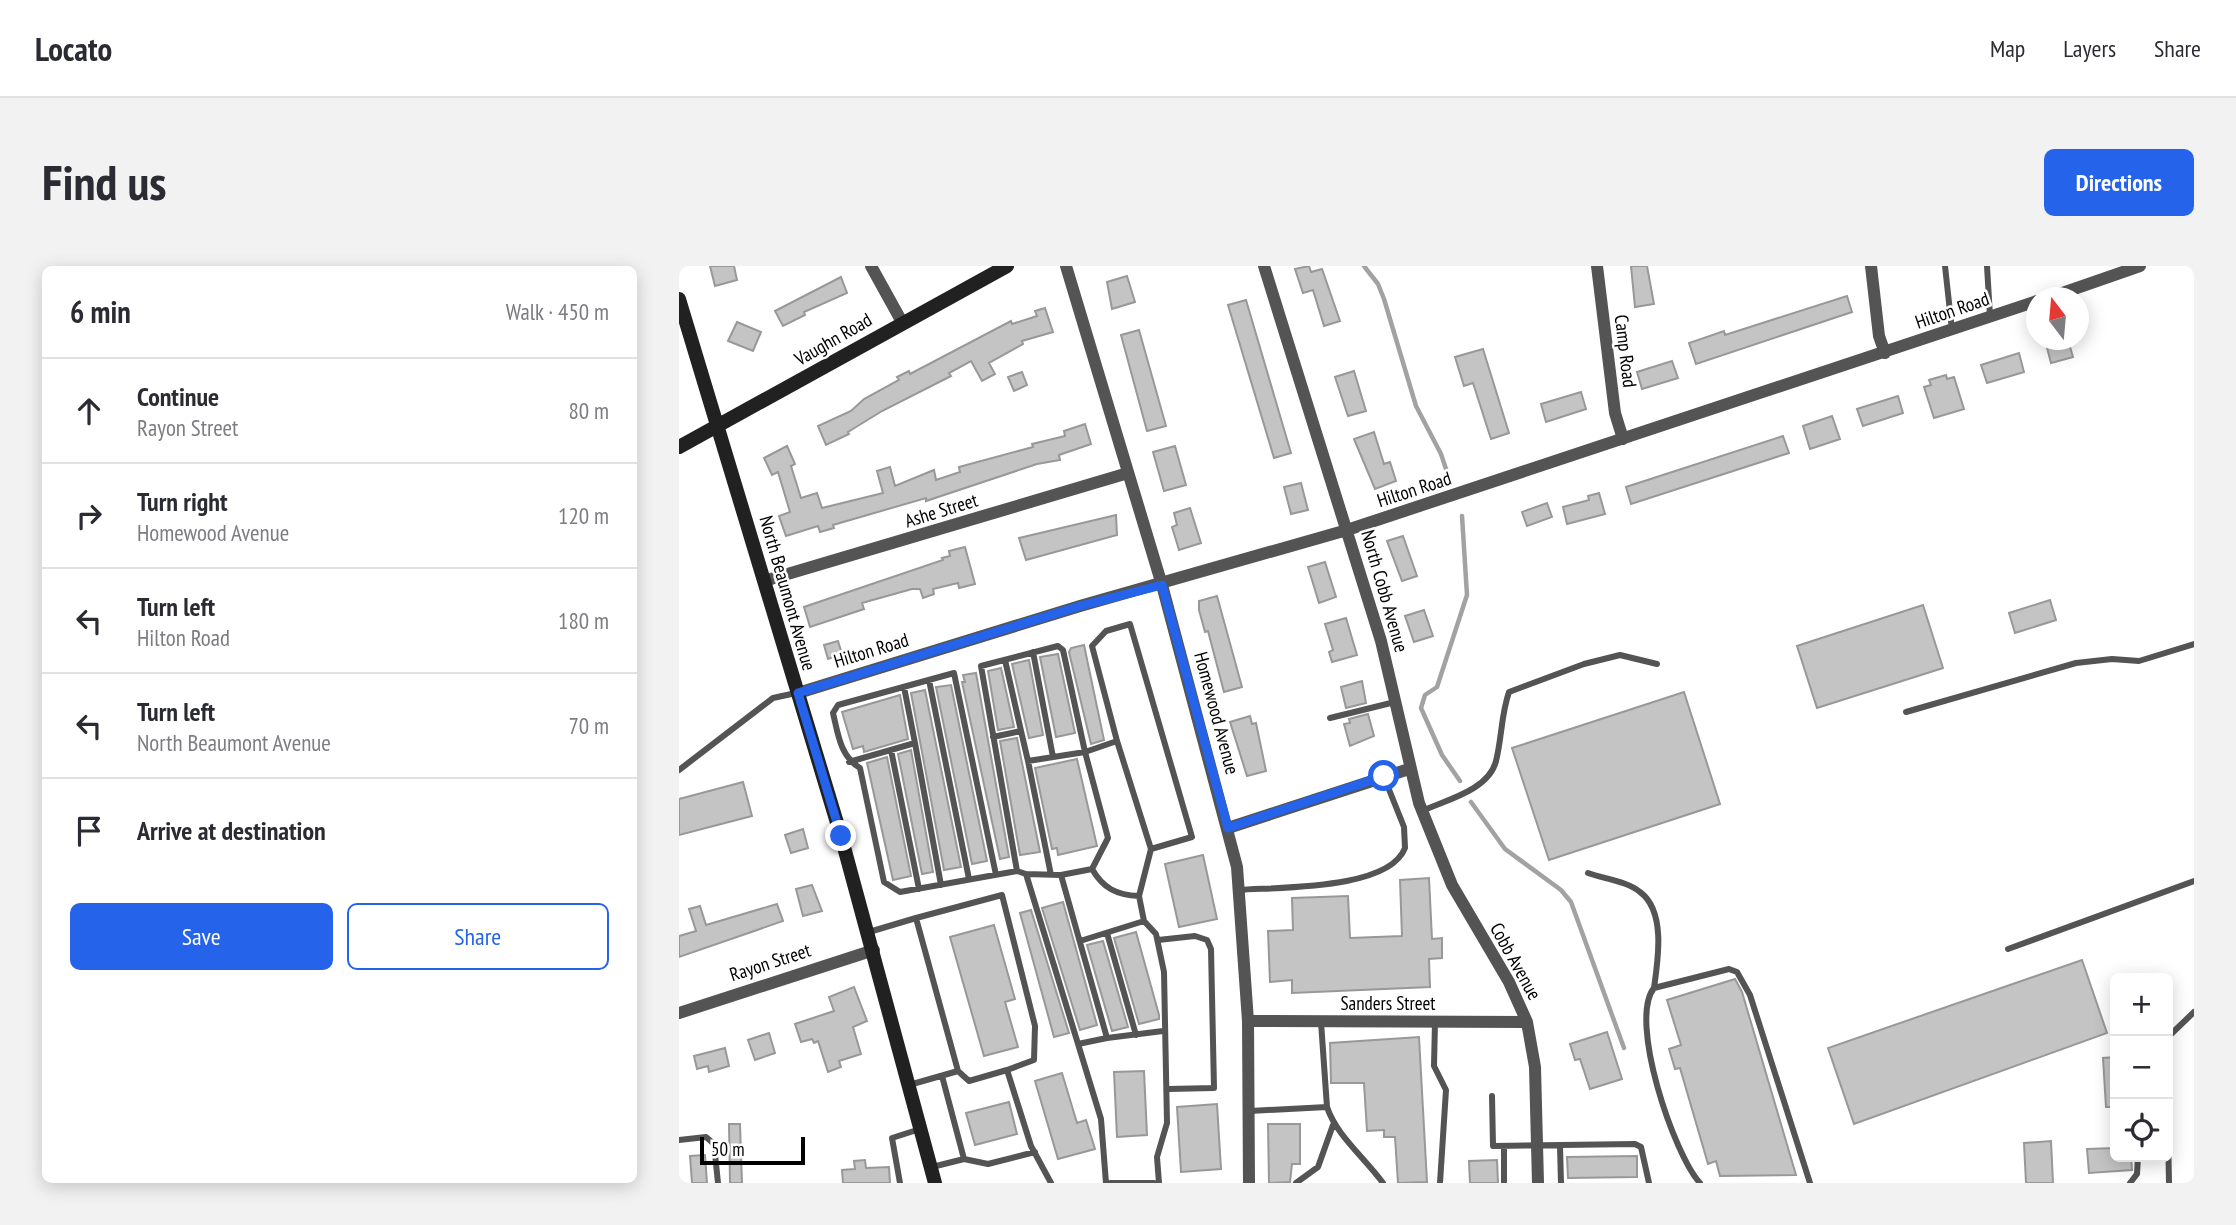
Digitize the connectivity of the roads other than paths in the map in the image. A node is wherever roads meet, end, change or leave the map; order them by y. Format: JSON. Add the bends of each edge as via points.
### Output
{"nodes":[{"id":1,"x":871,"y":266,"type":"edge"},
{"id":2,"x":1007,"y":266,"type":"edge"},
{"id":3,"x":1066,"y":266,"type":"edge"},
{"id":4,"x":1264,"y":266,"type":"edge"},
{"id":5,"x":1597,"y":266,"type":"edge"},
{"id":6,"x":1871,"y":266,"type":"edge"},
{"id":7,"x":1945,"y":266,"type":"edge"},
{"id":8,"x":1987,"y":266,"type":"edge"},
{"id":9,"x":2140,"y":266,"type":"edge"},
{"id":10,"x":2080,"y":287,"type":"edge"},
{"id":11,"x":679,"y":299,"type":"edge"},
{"id":12,"x":2026,"y":304,"type":"edge"},
{"id":13,"x":1990,"y":317,"type":"junction"},
{"id":14,"x":902,"y":322,"type":"junction"},
{"id":15,"x":1952,"y":330,"type":"junction"},
{"id":16,"x":1885,"y":353,"type":"junction"},
{"id":17,"x":719,"y":425,"type":"junction"},
{"id":18,"x":1623,"y":439,"type":"junction"},
{"id":19,"x":679,"y":447,"type":"edge"},
{"id":20,"x":1128,"y":473,"type":"junction"},
{"id":21,"x":1347,"y":530,"type":"junction"},
{"id":22,"x":764,"y":580,"type":"junction"},
{"id":23,"x":1162,"y":585,"type":"junction"},
{"id":24,"x":2194,"y":644,"type":"edge"},
{"id":25,"x":1033,"y":652,"type":"junction"},
{"id":26,"x":1005,"y":660,"type":"junction"},
{"id":27,"x":1657,"y":664,"type":"dead end"},
{"id":28,"x":929,"y":680,"type":"junction"},
{"id":29,"x":904,"y":687,"type":"junction"},
{"id":30,"x":798,"y":693,"type":"junction"},
{"id":31,"x":1395,"y":702,"type":"junction"},
{"id":32,"x":1906,"y":712,"type":"dead end"},
{"id":33,"x":1330,"y":718,"type":"dead end"},
{"id":34,"x":1021,"y":731,"type":"junction"},
{"id":35,"x":993,"y":737,"type":"junction"},
{"id":36,"x":1117,"y":741,"type":"junction"},
{"id":37,"x":915,"y":743,"type":"junction"},
{"id":38,"x":891,"y":750,"type":"junction"},
{"id":39,"x":1085,"y":752,"type":"junction"},
{"id":40,"x":1053,"y":757,"type":"junction"},
{"id":41,"x":1028,"y":761,"type":"junction"},
{"id":42,"x":849,"y":762,"type":"junction"},
{"id":43,"x":1409,"y":769,"type":"junction"},
{"id":44,"x":679,"y":770,"type":"edge"},
{"id":45,"x":1384,"y":776,"type":"junction"},
{"id":46,"x":1422,"y":811,"type":"junction"},
{"id":47,"x":1228,"y":828,"type":"junction"},
{"id":48,"x":1151,"y":849,"type":"junction"},
{"id":49,"x":1092,"y":869,"type":"junction"},
{"id":50,"x":1017,"y":871,"type":"junction"},
{"id":51,"x":1588,"y":873,"type":"dead end"},
{"id":52,"x":996,"y":874,"type":"junction"},
{"id":53,"x":1026,"y":874,"type":"junction"},
{"id":54,"x":1051,"y":875,"type":"junction"},
{"id":55,"x":1061,"y":875,"type":"junction"},
{"id":56,"x":969,"y":879,"type":"junction"},
{"id":57,"x":2194,"y":881,"type":"edge"},
{"id":58,"x":941,"y":885,"type":"junction"},
{"id":59,"x":919,"y":889,"type":"junction"},
{"id":60,"x":1240,"y":890,"type":"junction"},
{"id":61,"x":1139,"y":896,"type":"junction"},
{"id":62,"x":916,"y":918,"type":"junction"},
{"id":63,"x":1144,"y":921,"type":"junction"},
{"id":64,"x":869,"y":932,"type":"junction"},
{"id":65,"x":1107,"y":933,"type":"junction"},
{"id":66,"x":1158,"y":940,"type":"junction"},
{"id":67,"x":1080,"y":941,"type":"junction"},
{"id":68,"x":2008,"y":949,"type":"dead end"},
{"id":69,"x":874,"y":950,"type":"junction"},
{"id":70,"x":1654,"y":988,"type":"junction"},
{"id":71,"x":2194,"y":1012,"type":"edge"},
{"id":72,"x":679,"y":1013,"type":"edge"},
{"id":73,"x":1248,"y":1021,"type":"junction"},
{"id":74,"x":1321,"y":1022,"type":"junction"},
{"id":75,"x":1435,"y":1022,"type":"junction"},
{"id":76,"x":1527,"y":1022,"type":"junction"},
{"id":77,"x":1163,"y":1031,"type":"junction"},
{"id":78,"x":1136,"y":1035,"type":"junction"},
{"id":79,"x":2169,"y":1036,"type":"edge"},
{"id":80,"x":1107,"y":1038,"type":"junction"},
{"id":81,"x":1078,"y":1044,"type":"junction"},
{"id":82,"x":1007,"y":1070,"type":"junction"},
{"id":83,"x":958,"y":1071,"type":"junction"},
{"id":84,"x":941,"y":1076,"type":"junction"},
{"id":85,"x":909,"y":1085,"type":"junction"},
{"id":86,"x":1168,"y":1089,"type":"junction"},
{"id":87,"x":1492,"y":1096,"type":"dead end"},
{"id":88,"x":1327,"y":1107,"type":"junction"},
{"id":89,"x":1250,"y":1111,"type":"junction"},
{"id":90,"x":1333,"y":1125,"type":"junction"},
{"id":91,"x":920,"y":1129,"type":"junction"},
{"id":92,"x":679,"y":1140,"type":"edge"},
{"id":93,"x":1560,"y":1146,"type":"junction"},
{"id":94,"x":1537,"y":1147,"type":"junction"},
{"id":95,"x":1504,"y":1148,"type":"junction"},
{"id":96,"x":1035,"y":1152,"type":"junction"},
{"id":97,"x":964,"y":1159,"type":"junction"},
{"id":98,"x":2138,"y":1162,"type":"edge"},
{"id":99,"x":2169,"y":1162,"type":"edge"},
{"id":100,"x":930,"y":1167,"type":"junction"},
{"id":101,"x":719,"y":1183,"type":"edge"},
{"id":102,"x":900,"y":1183,"type":"edge"},
{"id":103,"x":935,"y":1183,"type":"edge"},
{"id":104,"x":1051,"y":1183,"type":"edge"},
{"id":105,"x":1108,"y":1183,"type":"edge"},
{"id":106,"x":1154,"y":1183,"type":"edge"},
{"id":107,"x":1159,"y":1183,"type":"edge"},
{"id":108,"x":1249,"y":1183,"type":"edge"},
{"id":109,"x":1296,"y":1183,"type":"edge"},
{"id":110,"x":1383,"y":1183,"type":"edge"},
{"id":111,"x":1440,"y":1183,"type":"edge"},
{"id":112,"x":1504,"y":1183,"type":"edge"},
{"id":113,"x":1538,"y":1183,"type":"edge"},
{"id":114,"x":1561,"y":1183,"type":"edge"},
{"id":115,"x":1649,"y":1183,"type":"edge"},
{"id":116,"x":1700,"y":1183,"type":"edge"},
{"id":117,"x":1810,"y":1183,"type":"edge"},
{"id":118,"x":2130,"y":1183,"type":"edge"},
{"id":119,"x":2169,"y":1183,"type":"edge"}],
"edges":[{"from":1,"to":14,"type":"street"},
{"from":2,"to":14,"type":"street","name":"Vaughn Road"},
{"from":3,"to":20,"type":"street","name":"Homewood Avenue"},
{"from":4,"to":21,"type":"street","name":"North Cobb Avenue"},
{"from":5,"to":18,"type":"street","name":"Camp Road","via":[[1615,413]]},
{"from":6,"to":16,"type":"street"},
{"from":7,"to":15,"type":"lane"},
{"from":8,"to":13,"type":"lane"},
{"from":9,"to":10,"type":"street"},
{"from":11,"to":17,"type":"street","name":"North Beaumont Avenue"},
{"from":12,"to":13,"type":"street","name":"Hilton Road"},
{"from":13,"to":15,"type":"street","name":"Hilton Road"},
{"from":14,"to":17,"type":"street","name":"Vaughn Road"},
{"from":15,"to":16,"type":"street","name":"Hilton Road"},
{"from":16,"to":18,"type":"street","name":"Hilton Road"},
{"from":17,"to":19,"type":"street","name":"Vaughn Road"},
{"from":17,"to":22,"type":"street","name":"North Beaumont Avenue"},
{"from":18,"to":21,"type":"street","name":"Hilton Road"},
{"from":20,"to":22,"type":"street","name":"Ashe Street"},
{"from":20,"to":23,"type":"street","name":"Homewood Avenue"},
{"from":21,"to":23,"type":"street","name":"Hilton Road"},
{"from":21,"to":31,"type":"street","name":"North Cobb Avenue"},
{"from":22,"to":30,"type":"street","name":"North Beaumont Avenue"},
{"from":23,"to":30,"type":"street","name":"Hilton Road"},
{"from":23,"to":47,"type":"street","name":"Homewood Avenue"},
{"from":24,"to":32,"type":"lane","via":[[2139,661],[2076,663]]},
{"from":25,"to":26,"type":"lane"},
{"from":25,"to":39,"type":"lane","via":[[1058,646],[1063,650]]},
{"from":25,"to":40,"type":"lane"},
{"from":26,"to":34,"type":"lane"},
{"from":26,"to":35,"type":"lane","via":[[981,666]]},
{"from":27,"to":46,"type":"lane","via":[[1620,655],[1509,691],[1490,774],[1468,790]]},
{"from":28,"to":29,"type":"lane"},
{"from":28,"to":52,"type":"lane","via":[[954,673]]},
{"from":28,"to":56,"type":"lane"},
{"from":29,"to":37,"type":"lane"},
{"from":29,"to":42,"type":"lane","via":[[838,705],[833,713]]},
{"from":30,"to":44,"type":"lane","via":[[773,698]]},
{"from":30,"to":64,"type":"street","name":"North Beaumont Avenue"},
{"from":31,"to":33,"type":"lane"},
{"from":31,"to":43,"type":"street","name":"North Cobb Avenue"},
{"from":34,"to":35,"type":"lane"},
{"from":34,"to":41,"type":"lane"},
{"from":35,"to":50,"type":"lane"},
{"from":36,"to":39,"type":"lane"},
{"from":36,"to":48,"type":"lane"},
{"from":36,"to":48,"type":"lane","via":[[1092,646],[1106,631],[1130,624],[1192,837]]},
{"from":37,"to":38,"type":"lane"},
{"from":37,"to":58,"type":"lane"},
{"from":38,"to":42,"type":"lane"},
{"from":38,"to":59,"type":"lane"},
{"from":39,"to":40,"type":"lane"},
{"from":39,"to":49,"type":"lane","via":[[1108,838]]},
{"from":40,"to":41,"type":"lane"},
{"from":41,"to":54,"type":"lane"},
{"from":42,"to":59,"type":"lane","via":[[860,768],[884,882],[900,892]]},
{"from":43,"to":45,"type":"street"},
{"from":43,"to":46,"type":"street","name":"Cobb Avenue"},
{"from":45,"to":47,"type":"street"},
{"from":45,"to":60,"type":"lane","via":[[1404,827],[1405,848],[1394,865],[1367,877]]},
{"from":46,"to":76,"type":"street","name":"Cobb Avenue","via":[[1452,885]]},
{"from":47,"to":60,"type":"street","name":"Homewood Avenue"},
{"from":48,"to":61,"type":"lane"},
{"from":49,"to":55,"type":"lane"},
{"from":49,"to":61,"type":"lane","via":[[1101,886]]},
{"from":50,"to":52,"type":"lane"},
{"from":50,"to":53,"type":"lane"},
{"from":51,"to":70,"type":"lane","via":[[1631,886],[1649,904],[1659,933]]},
{"from":52,"to":56,"type":"lane"},
{"from":53,"to":54,"type":"lane"},
{"from":53,"to":81,"type":"lane"},
{"from":54,"to":55,"type":"lane"},
{"from":55,"to":67,"type":"lane"},
{"from":56,"to":58,"type":"lane"},
{"from":57,"to":68,"type":"lane"},
{"from":58,"to":59,"type":"lane"},
{"from":60,"to":73,"type":"street","name":"Homewood Avenue"},
{"from":61,"to":63,"type":"lane"},
{"from":62,"to":64,"type":"lane"},
{"from":62,"to":82,"type":"lane","via":[[1002,895],[1035,1026],[1034,1060]]},
{"from":62,"to":83,"type":"lane"},
{"from":63,"to":65,"type":"lane"},
{"from":63,"to":66,"type":"lane"},
{"from":64,"to":69,"type":"street","name":"North Beaumont Avenue"},
{"from":65,"to":67,"type":"lane"},
{"from":65,"to":78,"type":"lane"},
{"from":66,"to":77,"type":"lane","via":[[1164,972]]},
{"from":66,"to":86,"type":"lane","via":[[1195,936],[1207,940],[1211,950],[1214,1088]]},
{"from":67,"to":80,"type":"lane"},
{"from":69,"to":72,"type":"street","name":"Rayon Street"},
{"from":69,"to":85,"type":"street","name":"North Beaumont Avenue"},
{"from":70,"to":116,"type":"lane","via":[[1649,994],[1647,1043],[1678,1149]]},
{"from":70,"to":117,"type":"lane","via":[[1729,969],[1737,972],[1750,995]]},
{"from":71,"to":79,"type":"lane"},
{"from":73,"to":74,"type":"street","name":"Sanders Street"},
{"from":73,"to":89,"type":"street","name":"Homewood Avenue"},
{"from":74,"to":75,"type":"street","name":"Sanders Street"},
{"from":74,"to":88,"type":"lane"},
{"from":75,"to":76,"type":"street","name":"Sanders Street"},
{"from":75,"to":111,"type":"lane","via":[[1434,1066],[1446,1090]]},
{"from":76,"to":94,"type":"street","name":"Cobb Avenue","via":[[1535,1067]]},
{"from":77,"to":78,"type":"lane"},
{"from":77,"to":86,"type":"lane"},
{"from":78,"to":80,"type":"lane"},
{"from":80,"to":81,"type":"lane"},
{"from":81,"to":105,"type":"lane","via":[[1101,1119]]},
{"from":82,"to":83,"type":"lane","via":[[969,1081]]},
{"from":82,"to":96,"type":"lane"},
{"from":83,"to":84,"type":"lane"},
{"from":84,"to":85,"type":"lane"},
{"from":84,"to":97,"type":"lane"},
{"from":85,"to":91,"type":"street","name":"North Beaumont Avenue"},
{"from":86,"to":107,"type":"lane","via":[[1166,1136],[1157,1157]]},
{"from":87,"to":95,"type":"lane","via":[[1493,1146]]},
{"from":88,"to":89,"type":"lane"},
{"from":88,"to":90,"type":"lane"},
{"from":89,"to":108,"type":"street","name":"Homewood Avenue"},
{"from":90,"to":109,"type":"lane","via":[[1318,1167]]},
{"from":90,"to":110,"type":"lane"},
{"from":91,"to":100,"type":"street","name":"North Beaumont Avenue"},
{"from":91,"to":102,"type":"lane","via":[[892,1138]]},
{"from":92,"to":101,"type":"lane","via":[[706,1137],[714,1144]]},
{"from":93,"to":94,"type":"lane"},
{"from":93,"to":114,"type":"lane"},
{"from":93,"to":115,"type":"lane","via":[[1638,1145]]},
{"from":94,"to":95,"type":"lane"},
{"from":94,"to":113,"type":"street","name":"Cobb Avenue"},
{"from":95,"to":112,"type":"lane"},
{"from":96,"to":97,"type":"lane","via":[[988,1164]]},
{"from":96,"to":104,"type":"lane"},
{"from":97,"to":100,"type":"lane"},
{"from":98,"to":118,"type":"lane"},
{"from":99,"to":119,"type":"lane"},
{"from":100,"to":103,"type":"street","name":"North Beaumont Avenue"},
{"from":105,"to":106,"type":"lane"}]}
